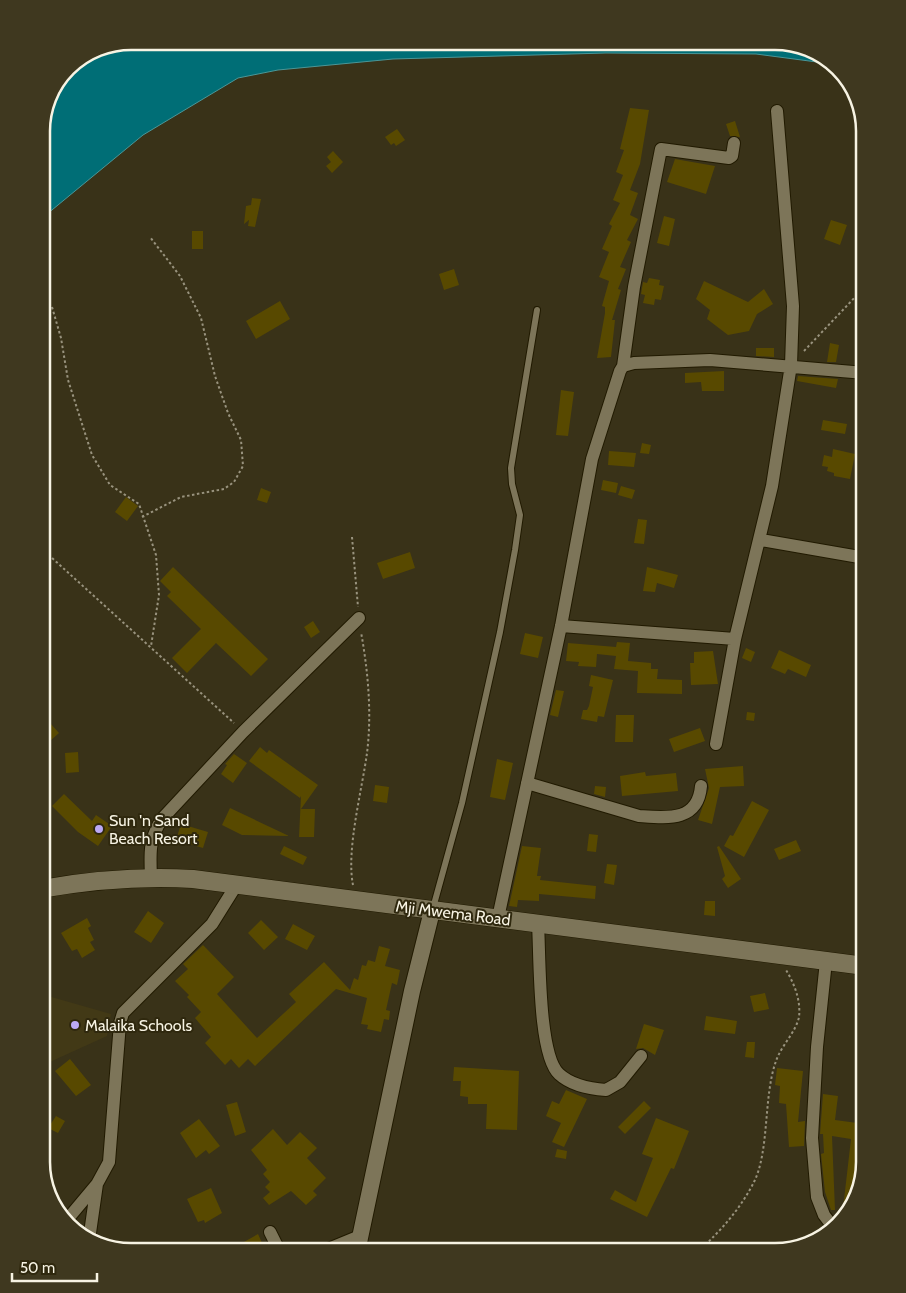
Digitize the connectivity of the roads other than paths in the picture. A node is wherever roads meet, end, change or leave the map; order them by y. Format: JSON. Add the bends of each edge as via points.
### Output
{"nodes":[{"id":1,"x":776,"y":111,"type":"dead end"},
{"id":2,"x":734,"y":143,"type":"dead end"},
{"id":3,"x":537,"y":310,"type":"dead end"},
{"id":4,"x":791,"y":365,"type":"junction"},
{"id":5,"x":624,"y":366,"type":"junction"},
{"id":6,"x":856,"y":372,"type":"edge"},
{"id":7,"x":761,"y":540,"type":"junction"},
{"id":8,"x":856,"y":556,"type":"edge"},
{"id":9,"x":359,"y":618,"type":"road end"},
{"id":10,"x":561,"y":626,"type":"junction"},
{"id":11,"x":735,"y":639,"type":"junction"},
{"id":12,"x":716,"y":744,"type":"dead end"},
{"id":13,"x":527,"y":783,"type":"junction"},
{"id":14,"x":701,"y":786,"type":"dead end"},
{"id":15,"x":151,"y":877,"type":"junction"},
{"id":16,"x":237,"y":884,"type":"junction"},
{"id":17,"x":50,"y":888,"type":"edge"},
{"id":18,"x":432,"y":911,"type":"junction"},
{"id":19,"x":498,"y":918,"type":"junction"},
{"id":20,"x":538,"y":924,"type":"junction"},
{"id":21,"x":826,"y":961,"type":"junction"},
{"id":22,"x":856,"y":965,"type":"edge"},
{"id":23,"x":641,"y":1056,"type":"dead end"},
{"id":24,"x":97,"y":1184,"type":"junction"},
{"id":25,"x":71,"y":1215,"type":"edge"},
{"id":26,"x":829,"y":1222,"type":"edge"},
{"id":27,"x":90,"y":1232,"type":"edge"},
{"id":28,"x":270,"y":1232,"type":"dead end"},
{"id":29,"x":276,"y":1243,"type":"edge"},
{"id":30,"x":358,"y":1243,"type":"edge"}],
"edges":[{"from":1,"to":4,"type":"street","via":[[792,306]]},
{"from":2,"to":5,"type":"street","via":[[729,158],[661,149],[634,287]]},
{"from":3,"to":18,"type":"lane","via":[[511,468],[520,515],[515,550],[462,803]]},
{"from":4,"to":5,"type":"street","via":[[710,360]]},
{"from":4,"to":6,"type":"street"},
{"from":4,"to":7,"type":"street"},
{"from":5,"to":10,"type":"street","via":[[592,459]]},
{"from":7,"to":8,"type":"street"},
{"from":7,"to":11,"type":"street"},
{"from":9,"to":15,"type":"street","via":[[161,820],[152,835]]},
{"from":10,"to":11,"type":"street"},
{"from":10,"to":13,"type":"street"},
{"from":11,"to":12,"type":"street"},
{"from":13,"to":14,"type":"street","via":[[639,816],[654,817],[672,817],[690,811],[697,804]]},
{"from":13,"to":19,"type":"street"},
{"from":15,"to":16,"type":"main road","name":"Mji Mwema Road"},
{"from":15,"to":17,"type":"main road","name":"Mji Mwema Road"},
{"from":16,"to":18,"type":"main road","name":"Mji Mwema Road"},
{"from":16,"to":24,"type":"street","via":[[201,936],[123,1013],[109,1162]]},
{"from":18,"to":19,"type":"main road","name":"Mji Mwema Road"},
{"from":18,"to":30,"type":"street"},
{"from":19,"to":20,"type":"main road","name":"Mji Mwema Road"},
{"from":20,"to":21,"type":"main road","name":"Mji Mwema Road"},
{"from":20,"to":23,"type":"street","via":[[545,1035],[552,1066],[570,1082],[606,1090],[620,1082]]},
{"from":21,"to":22,"type":"main road","name":"Mji Mwema Road"},
{"from":21,"to":26,"type":"street","via":[[812,1130],[816,1197]]},
{"from":24,"to":25,"type":"street"},
{"from":24,"to":27,"type":"street"},
{"from":28,"to":29,"type":"street"}]}
